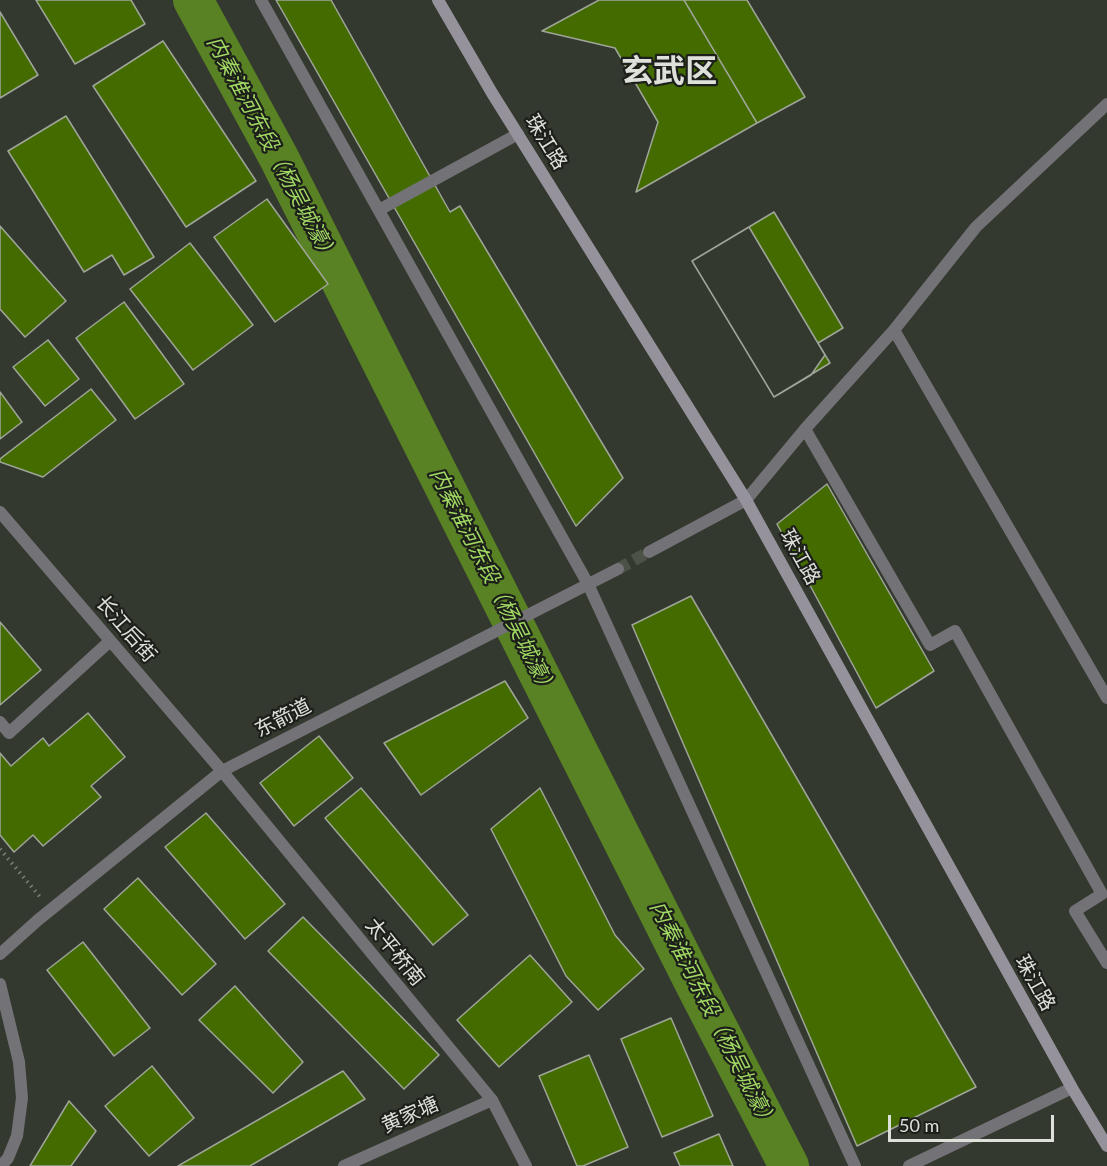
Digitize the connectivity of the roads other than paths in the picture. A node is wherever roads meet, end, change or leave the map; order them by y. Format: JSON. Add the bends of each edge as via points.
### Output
{"nodes":[{"id":1,"x":261,"y":0,"type":"edge"},
{"id":2,"x":438,"y":0,"type":"edge"},
{"id":3,"x":1107,"y":104,"type":"edge"},
{"id":4,"x":518,"y":134,"type":"junction"},
{"id":5,"x":379,"y":210,"type":"junction"},
{"id":6,"x":894,"y":330,"type":"junction"},
{"id":7,"x":805,"y":429,"type":"junction"},
{"id":8,"x":746,"y":500,"type":"junction"},
{"id":9,"x":0,"y":512,"type":"edge"},
{"id":10,"x":649,"y":552,"type":"tunnel mouth"},
{"id":11,"x":618,"y":569,"type":"tunnel mouth"},
{"id":12,"x":588,"y":584,"type":"junction"},
{"id":13,"x":110,"y":641,"type":"junction"},
{"id":14,"x":1107,"y":698,"type":"edge"},
{"id":15,"x":0,"y":722,"type":"edge"},
{"id":16,"x":222,"y":771,"type":"junction"},
{"id":17,"x":0,"y":954,"type":"edge"},
{"id":18,"x":1107,"y":963,"type":"edge"},
{"id":19,"x":0,"y":984,"type":"edge"},
{"id":20,"x":1071,"y":1088,"type":"junction"},
{"id":21,"x":492,"y":1101,"type":"junction"},
{"id":22,"x":1107,"y":1146,"type":"edge"},
{"id":23,"x":1,"y":1166,"type":"edge"},
{"id":24,"x":344,"y":1166,"type":"edge"},
{"id":25,"x":526,"y":1166,"type":"edge"},
{"id":26,"x":855,"y":1166,"type":"edge"},
{"id":27,"x":909,"y":1166,"type":"edge"}],
"edges":[{"from":1,"to":5,"type":"street"},
{"from":2,"to":4,"type":"main road","name":"珠江路"},
{"from":3,"to":6,"type":"street","via":[[976,227]]},
{"from":4,"to":5,"type":"street"},
{"from":4,"to":8,"type":"main road","name":"珠江路"},
{"from":5,"to":12,"type":"street"},
{"from":6,"to":7,"type":"street"},
{"from":6,"to":14,"type":"street"},
{"from":7,"to":8,"type":"street"},
{"from":7,"to":18,"type":"street","via":[[930,645],[955,631],[1102,894],[1075,910]]},
{"from":8,"to":10,"type":"street"},
{"from":8,"to":20,"type":"main road","name":"珠江路"},
{"from":9,"to":13,"type":"street","name":"长江后街"},
{"from":11,"to":12,"type":"street","name":"东箭道"},
{"from":12,"to":16,"type":"street","name":"东箭道"},
{"from":12,"to":26,"type":"street"},
{"from":13,"to":15,"type":"street","via":[[9,733]]},
{"from":13,"to":16,"type":"street","name":"长江后街"},
{"from":16,"to":17,"type":"street","name":"东箭道"},
{"from":16,"to":21,"type":"street","name":"太平桥南"},
{"from":19,"to":23,"type":"street","via":[[19,1062],[22,1098],[17,1136]]},
{"from":20,"to":22,"type":"main road","name":"珠江路"},
{"from":20,"to":27,"type":"street"},
{"from":21,"to":24,"type":"street","name":"黄家塘"},
{"from":21,"to":25,"type":"street","name":"太平桥南"}]}
